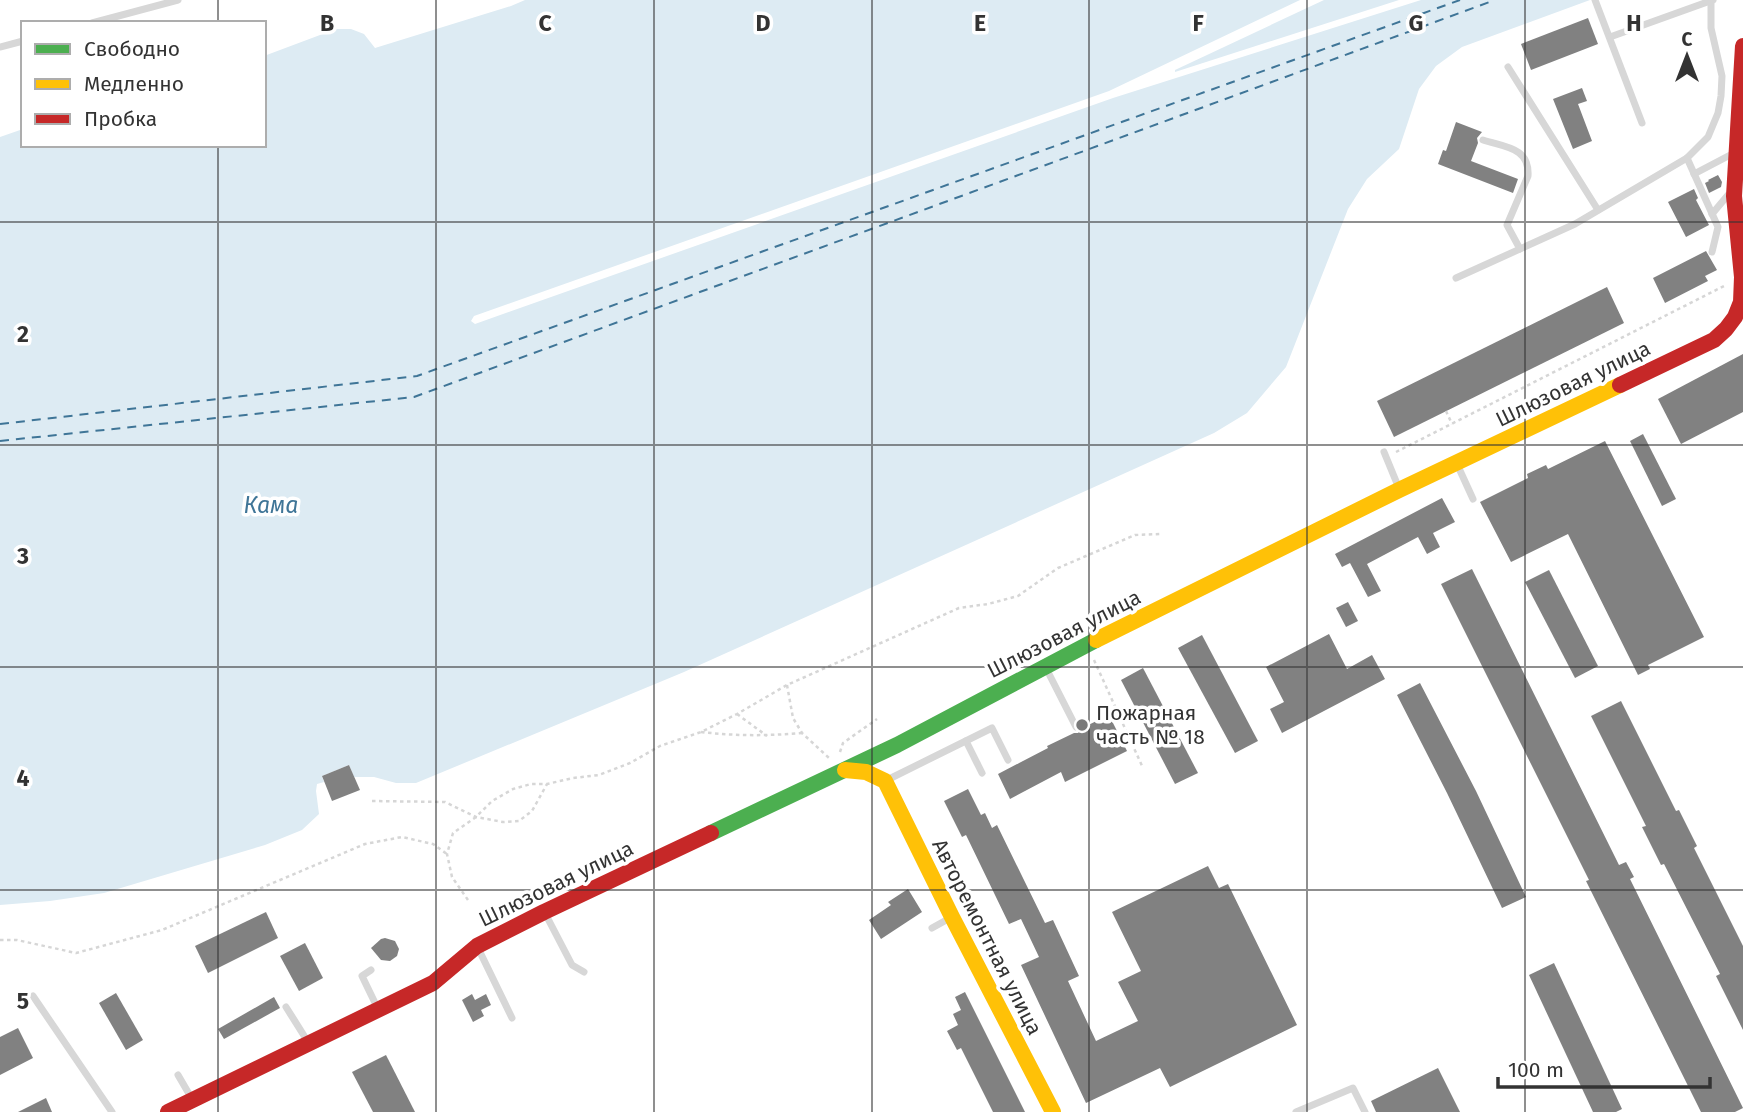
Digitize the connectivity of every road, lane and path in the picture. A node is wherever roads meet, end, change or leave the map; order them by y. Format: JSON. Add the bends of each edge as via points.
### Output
{"nodes":[{"id":1,"x":178,"y":0,"type":"edge"},
{"id":2,"x":1595,"y":0,"type":"edge"},
{"id":3,"x":1712,"y":0,"type":"edge"},
{"id":4,"x":99,"y":21,"type":"edge"},
{"id":5,"x":1609,"y":37,"type":"junction"},
{"id":6,"x":21,"y":42,"type":"edge"},
{"id":7,"x":1743,"y":46,"type":"edge"},
{"id":8,"x":0,"y":47,"type":"edge"},
{"id":9,"x":1508,"y":67,"type":"dead end"},
{"id":10,"x":1642,"y":123,"type":"dead end"},
{"id":11,"x":1483,"y":140,"type":"dead end"},
{"id":12,"x":1737,"y":151,"type":"junction"},
{"id":13,"x":1687,"y":158,"type":"junction"},
{"id":14,"x":1694,"y":174,"type":"junction"},
{"id":15,"x":1737,"y":196,"type":"edge"},
{"id":16,"x":1598,"y":210,"type":"junction"},
{"id":17,"x":1712,"y":214,"type":"junction"},
{"id":18,"x":1520,"y":249,"type":"junction"},
{"id":19,"x":1712,"y":252,"type":"dead end"},
{"id":20,"x":1742,"y":276,"type":"edge"},
{"id":21,"x":1456,"y":278,"type":"dead end"},
{"id":22,"x":1742,"y":303,"type":"edge"},
{"id":23,"x":1446,"y":411,"type":"dead end"},
{"id":24,"x":1452,"y":424,"type":"junction"},
{"id":25,"x":1385,"y":454,"type":"joint"},
{"id":26,"x":1456,"y":463,"type":"junction"},
{"id":27,"x":1399,"y":490,"type":"junction"},
{"id":28,"x":1473,"y":499,"type":"dead end"},
{"id":29,"x":1161,"y":534,"type":"dead end"},
{"id":30,"x":1094,"y":660,"type":"dead end"},
{"id":31,"x":1045,"y":666,"type":"junction"},
{"id":32,"x":787,"y":685,"type":"junction"},
{"id":33,"x":737,"y":714,"type":"junction"},
{"id":34,"x":877,"y":719,"type":"dead end"},
{"id":35,"x":1076,"y":727,"type":"dead end"},
{"id":36,"x":701,"y":732,"type":"junction"},
{"id":37,"x":802,"y":733,"type":"junction"},
{"id":38,"x":767,"y":736,"type":"junction"},
{"id":39,"x":965,"y":741,"type":"junction"},
{"id":40,"x":897,"y":745,"type":"junction"},
{"id":41,"x":1008,"y":760,"type":"dead end"},
{"id":42,"x":840,"y":767,"type":"junction"},
{"id":43,"x":1143,"y":768,"type":"dead end"},
{"id":44,"x":982,"y":773,"type":"dead end"},
{"id":45,"x":885,"y":781,"type":"junction"},
{"id":46,"x":547,"y":784,"type":"junction"},
{"id":47,"x":372,"y":801,"type":"dead end"},
{"id":48,"x":476,"y":817,"type":"junction"},
{"id":49,"x":447,"y":854,"type":"junction"},
{"id":50,"x":468,"y":900,"type":"dead end"},
{"id":51,"x":544,"y":912,"type":"junction"},
{"id":52,"x":952,"y":917,"type":"junction"},
{"id":53,"x":932,"y":928,"type":"dead end"},
{"id":54,"x":0,"y":940,"type":"edge"},
{"id":55,"x":477,"y":946,"type":"junction"},
{"id":56,"x":371,"y":970,"type":"dead end"},
{"id":57,"x":584,"y":972,"type":"dead end"},
{"id":58,"x":33,"y":996,"type":"dead end"},
{"id":59,"x":286,"y":1007,"type":"dead end"},
{"id":60,"x":378,"y":1010,"type":"junction"},
{"id":61,"x":512,"y":1018,"type":"dead end"},
{"id":62,"x":309,"y":1043,"type":"junction"},
{"id":63,"x":178,"y":1075,"type":"dead end"},
{"id":64,"x":192,"y":1100,"type":"junction"},
{"id":65,"x":112,"y":1112,"type":"edge"},
{"id":66,"x":168,"y":1112,"type":"edge"},
{"id":67,"x":1053,"y":1112,"type":"edge"},
{"id":68,"x":1296,"y":1112,"type":"edge"},
{"id":69,"x":1365,"y":1112,"type":"edge"}],
"edges":[{"from":1,"to":4,"type":"lane"},
{"from":2,"to":5,"type":"lane"},
{"from":3,"to":5,"type":"lane"},
{"from":3,"to":13,"type":"lane","via":[[1711,28],[1722,76],[1721,96],[1708,137]]},
{"from":5,"to":10,"type":"lane"},
{"from":6,"to":8,"type":"lane"},
{"from":7,"to":12,"type":"street","name":"Шлюзовая улица"},
{"from":9,"to":16,"type":"lane"},
{"from":11,"to":18,"type":"lane","via":[[1520,152],[1526,159],[1528,176],[1507,225]]},
{"from":12,"to":14,"type":"lane"},
{"from":12,"to":15,"type":"street","name":"Шлюзовая улица"},
{"from":13,"to":14,"type":"lane"},
{"from":13,"to":16,"type":"lane"},
{"from":14,"to":17,"type":"lane"},
{"from":15,"to":17,"type":"lane"},
{"from":15,"to":20,"type":"street","name":"Шлюзовая улица"},
{"from":16,"to":18,"type":"lane"},
{"from":17,"to":19,"type":"lane","via":[[1718,226]]},
{"from":18,"to":21,"type":"lane"},
{"from":20,"to":22,"type":"street","name":"Шлюзовая улица"},
{"from":20,"to":24,"type":"path"},
{"from":22,"to":26,"type":"street","name":"Шлюзовая улица","via":[[1714,340]]},
{"from":23,"to":24,"type":"path"},
{"from":24,"to":25,"type":"path"},
{"from":25,"to":27,"type":"lane"},
{"from":26,"to":27,"type":"street","name":"Шлюзовая улица"},
{"from":26,"to":28,"type":"lane"},
{"from":27,"to":31,"type":"street","name":"Шлюзовая улица"},
{"from":29,"to":32,"type":"path","via":[[1135,535],[1058,568],[1018,596],[959,608]]},
{"from":30,"to":43,"type":"path"},
{"from":31,"to":35,"type":"lane"},
{"from":31,"to":40,"type":"street","name":"Шлюзовая улица"},
{"from":32,"to":33,"type":"path"},
{"from":32,"to":37,"type":"path","via":[[793,718]]},
{"from":33,"to":36,"type":"path"},
{"from":33,"to":38,"type":"path"},
{"from":34,"to":42,"type":"path","via":[[843,743]]},
{"from":36,"to":38,"type":"path"},
{"from":36,"to":46,"type":"path","via":[[599,775]]},
{"from":37,"to":38,"type":"path"},
{"from":37,"to":42,"type":"path"},
{"from":39,"to":41,"type":"lane","via":[[992,727]]},
{"from":39,"to":44,"type":"lane"},
{"from":39,"to":45,"type":"lane"},
{"from":40,"to":42,"type":"street","name":"Шлюзовая улица"},
{"from":40,"to":45,"type":"street"},
{"from":42,"to":45,"type":"street","via":[[875,774]]},
{"from":42,"to":51,"type":"street","name":"Шлюзовая улица"},
{"from":45,"to":52,"type":"street","name":"Авторемонтная улица"},
{"from":46,"to":48,"type":"path","via":[[513,789]]},
{"from":46,"to":48,"type":"path","via":[[532,811],[519,821]]},
{"from":47,"to":48,"type":"path","via":[[445,802]]},
{"from":48,"to":49,"type":"path","via":[[453,834]]},
{"from":49,"to":50,"type":"path","via":[[452,877]]},
{"from":49,"to":54,"type":"path","via":[[433,844],[402,837],[365,844],[162,930],[76,953]]},
{"from":51,"to":55,"type":"street","name":"Шлюзовая улица"},
{"from":51,"to":57,"type":"lane","via":[[572,965]]},
{"from":52,"to":53,"type":"lane"},
{"from":52,"to":67,"type":"street","name":"Авторемонтная улица"},
{"from":55,"to":60,"type":"street","name":"Шлюзовая улица","via":[[433,983]]},
{"from":55,"to":61,"type":"lane"},
{"from":56,"to":60,"type":"lane","via":[[362,976]]},
{"from":58,"to":65,"type":"lane"},
{"from":59,"to":62,"type":"lane"},
{"from":60,"to":62,"type":"street","name":"Шлюзовая улица"},
{"from":62,"to":64,"type":"street","name":"Шлюзовая улица"},
{"from":63,"to":64,"type":"lane"},
{"from":64,"to":66,"type":"street","name":"Шлюзовая улица"},
{"from":68,"to":69,"type":"lane","via":[[1353,1088]]}]}
